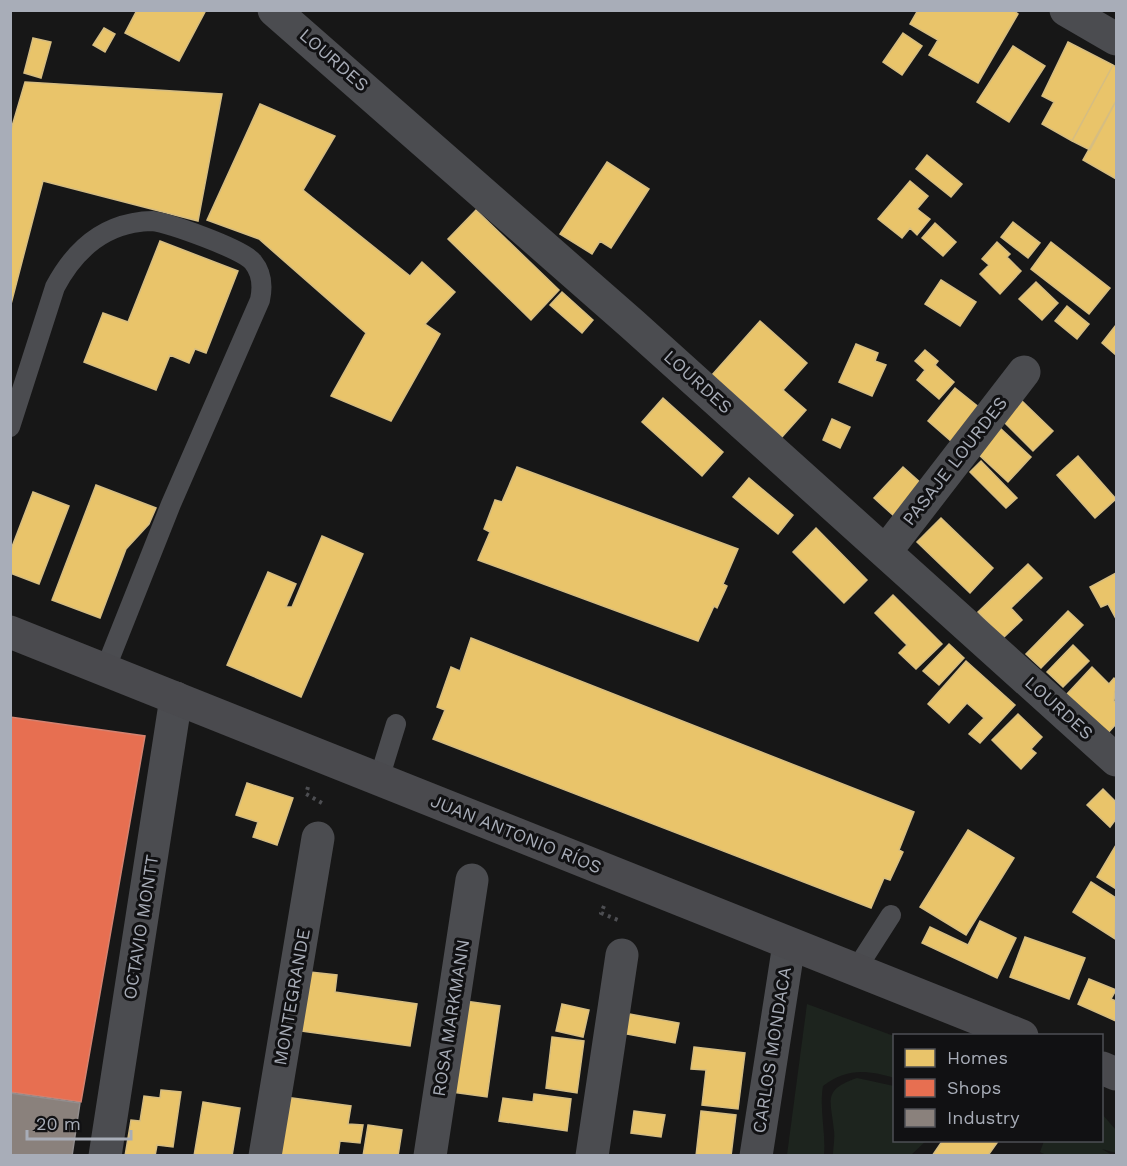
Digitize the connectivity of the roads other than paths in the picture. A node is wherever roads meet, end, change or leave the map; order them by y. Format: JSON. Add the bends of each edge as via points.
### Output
{"nodes":[{"id":1,"x":274,"y":10,"type":"edge"},
{"id":2,"x":1066,"y":10,"type":"edge"},
{"id":3,"x":1116,"y":39,"type":"edge"},
{"id":4,"x":1024,"y":372,"type":"dead end"},
{"id":5,"x":10,"y":427,"type":"edge"},
{"id":6,"x":886,"y":551,"type":"junction"},
{"id":7,"x":10,"y":632,"type":"edge"},
{"id":8,"x":105,"y":670,"type":"junction"},
{"id":9,"x":176,"y":698,"type":"junction"},
{"id":10,"x":396,"y":724,"type":"dead end"},
{"id":11,"x":1116,"y":760,"type":"edge"},
{"id":12,"x":379,"y":779,"type":"junction"},
{"id":13,"x":318,"y":838,"type":"road end"},
{"id":14,"x":471,"y":880,"type":"dead end"},
{"id":15,"x":891,"y":915,"type":"dead end"},
{"id":16,"x":789,"y":944,"type":"junction"},
{"id":17,"x":622,"y":955,"type":"road end"},
{"id":18,"x":857,"y":968,"type":"junction"},
{"id":19,"x":1020,"y":1034,"type":"edge"},
{"id":20,"x":105,"y":1155,"type":"edge"},
{"id":21,"x":265,"y":1155,"type":"edge"},
{"id":22,"x":430,"y":1155,"type":"edge"},
{"id":23,"x":592,"y":1155,"type":"edge"},
{"id":24,"x":756,"y":1155,"type":"edge"}],
"edges":[{"from":1,"to":6,"type":"street","name":"LOURDES"},
{"from":2,"to":3,"type":"street"},
{"from":4,"to":6,"type":"street","name":"PASAJE LOURDES"},
{"from":5,"to":8,"type":"lane","via":[[54,287],[81,249],[100,235],[151,221],[236,249],[253,262],[262,281],[260,300],[171,504]]},
{"from":6,"to":11,"type":"street","name":"LOURDES"},
{"from":7,"to":8,"type":"main road","name":"JUAN ANTONIO RÍOS"},
{"from":8,"to":9,"type":"main road","name":"JUAN ANTONIO RÍOS"},
{"from":9,"to":12,"type":"main road","name":"JUAN ANTONIO RÍOS"},
{"from":9,"to":20,"type":"street","name":"OCTAVIO MONTT"},
{"from":10,"to":12,"type":"lane"},
{"from":12,"to":16,"type":"main road","name":"JUAN ANTONIO RÍOS"},
{"from":13,"to":21,"type":"street","name":"MONTEGRANDE"},
{"from":14,"to":22,"type":"street","name":"ROSA MARKMANN"},
{"from":15,"to":18,"type":"lane"},
{"from":16,"to":18,"type":"main road","name":"JUAN ANTONIO RÍOS"},
{"from":16,"to":24,"type":"street","name":"CARLOS MONDACA"},
{"from":17,"to":23,"type":"street"},
{"from":18,"to":19,"type":"main road","name":"JUAN ANTONIO RÍOS"}]}
